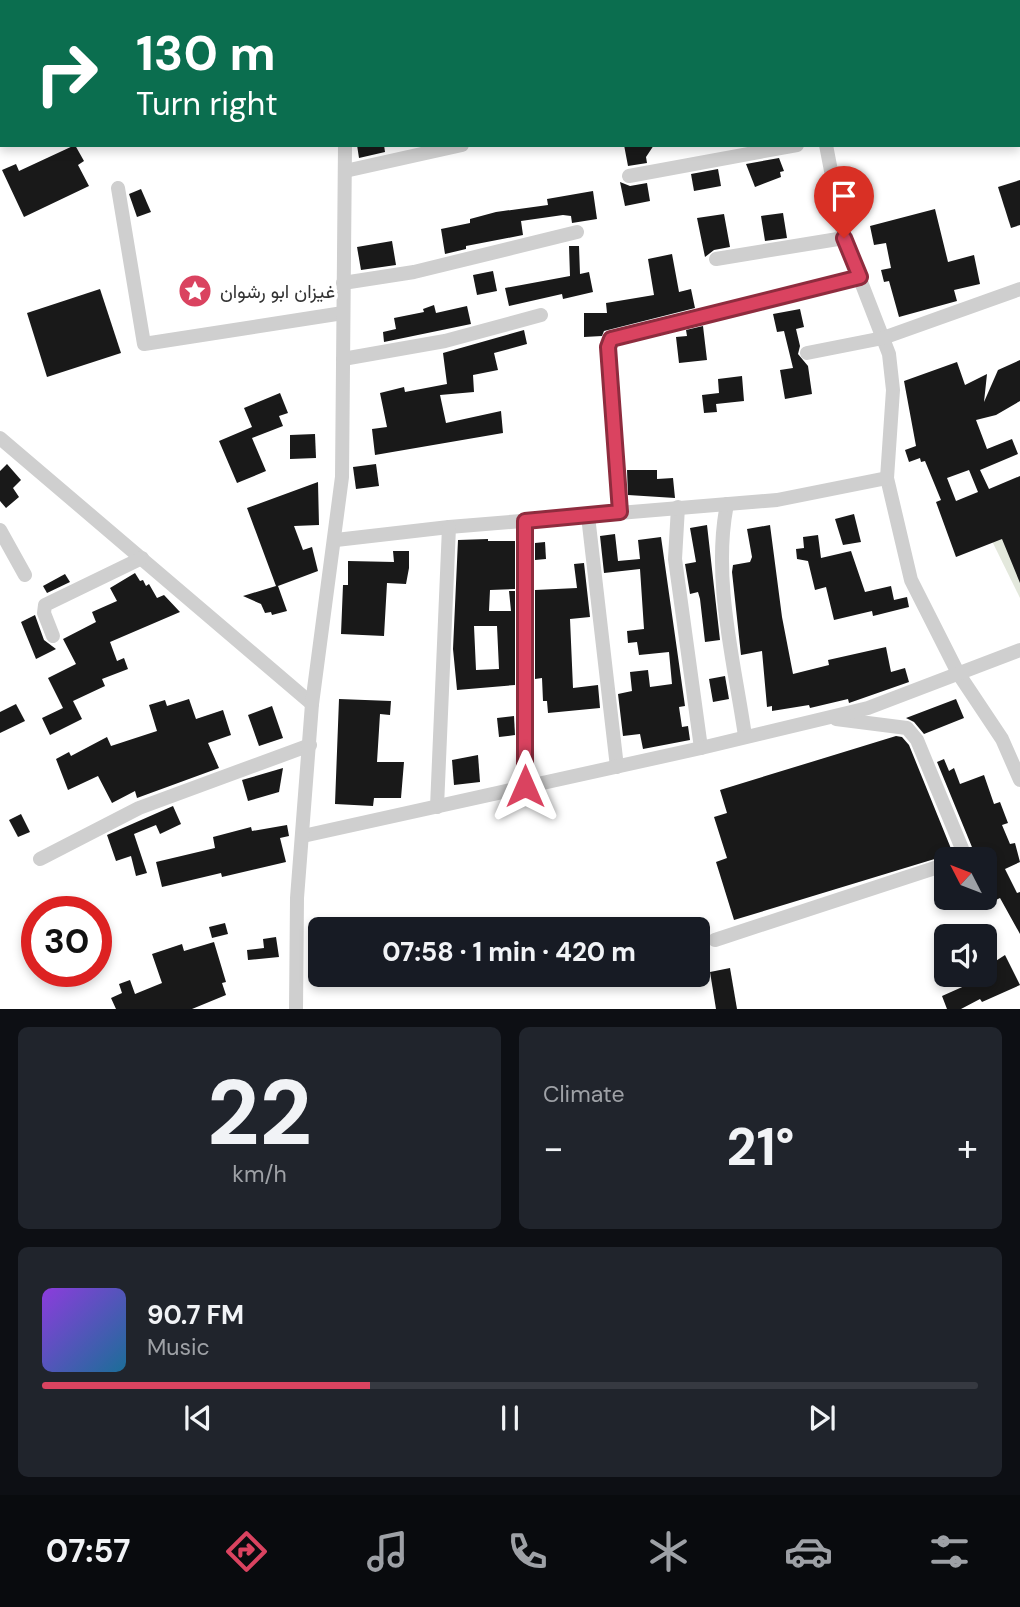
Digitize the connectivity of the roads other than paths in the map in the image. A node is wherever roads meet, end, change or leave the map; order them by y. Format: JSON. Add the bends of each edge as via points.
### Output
{"nodes":[{"id":1,"x":345,"y":147,"type":"edge"},
{"id":2,"x":453,"y":147,"type":"edge"},
{"id":3,"x":786,"y":147,"type":"edge"},
{"id":4,"x":826,"y":147,"type":"edge"},
{"id":5,"x":345,"y":170,"type":"junction"},
{"id":6,"x":629,"y":176,"type":"dead end"},
{"id":7,"x":118,"y":188,"type":"dead end"},
{"id":8,"x":577,"y":232,"type":"dead end"},
{"id":9,"x":844,"y":238,"type":"junction"},
{"id":10,"x":716,"y":259,"type":"dead end"},
{"id":11,"x":860,"y":277,"type":"junction"},
{"id":12,"x":343,"y":283,"type":"junction"},
{"id":13,"x":1020,"y":289,"type":"edge"},
{"id":14,"x":343,"y":313,"type":"junction"},
{"id":15,"x":541,"y":315,"type":"dead end"},
{"id":16,"x":883,"y":338,"type":"junction"},
{"id":17,"x":807,"y":353,"type":"dead end"},
{"id":18,"x":342,"y":359,"type":"junction"},
{"id":19,"x":0,"y":438,"type":"edge"},
{"id":20,"x":887,"y":478,"type":"junction"},
{"id":21,"x":727,"y":503,"type":"junction"},
{"id":22,"x":678,"y":507,"type":"junction"},
{"id":23,"x":620,"y":512,"type":"junction"},
{"id":24,"x":588,"y":516,"type":"junction"},
{"id":25,"x":525,"y":521,"type":"junction"},
{"id":26,"x":449,"y":527,"type":"junction"},
{"id":27,"x":0,"y":530,"type":"edge"},
{"id":28,"x":336,"y":540,"type":"junction"},
{"id":29,"x":142,"y":558,"type":"junction"},
{"id":30,"x":25,"y":575,"type":"dead end"},
{"id":31,"x":53,"y":636,"type":"dead end"},
{"id":32,"x":1020,"y":650,"type":"edge"},
{"id":33,"x":958,"y":673,"type":"junction"},
{"id":34,"x":312,"y":704,"type":"junction"},
{"id":35,"x":824,"y":718,"type":"junction"},
{"id":36,"x":745,"y":736,"type":"junction"},
{"id":37,"x":310,"y":745,"type":"junction"},
{"id":38,"x":701,"y":748,"type":"junction"},
{"id":39,"x":617,"y":767,"type":"junction"},
{"id":40,"x":1020,"y":780,"type":"edge"},
{"id":41,"x":525,"y":786,"type":"junction"},
{"id":42,"x":438,"y":807,"type":"junction"},
{"id":43,"x":303,"y":836,"type":"junction"},
{"id":44,"x":960,"y":847,"type":"edge"},
{"id":45,"x":40,"y":859,"type":"dead end"},
{"id":46,"x":934,"y":868,"type":"edge"},
{"id":47,"x":715,"y":940,"type":"dead end"},
{"id":48,"x":296,"y":1009,"type":"edge"}],
"edges":[{"from":1,"to":5,"type":"street"},
{"from":2,"to":5,"type":"street"},
{"from":3,"to":6,"type":"street"},
{"from":4,"to":9,"type":"street"},
{"from":5,"to":12,"type":"street"},
{"from":7,"to":14,"type":"street","via":[[144,344]]},
{"from":8,"to":12,"type":"street","via":[[414,272]]},
{"from":9,"to":10,"type":"street"},
{"from":9,"to":11,"type":"street"},
{"from":11,"to":16,"type":"street"},
{"from":11,"to":23,"type":"street","via":[[611,339]]},
{"from":12,"to":14,"type":"street"},
{"from":13,"to":16,"type":"street"},
{"from":14,"to":18,"type":"street"},
{"from":15,"to":18,"type":"street","via":[[445,341]]},
{"from":16,"to":17,"type":"street"},
{"from":16,"to":20,"type":"street","via":[[893,390]]},
{"from":18,"to":28,"type":"street","via":[[342,477]]},
{"from":19,"to":29,"type":"street"},
{"from":20,"to":21,"type":"street","via":[[777,500]]},
{"from":20,"to":33,"type":"street","via":[[911,580]]},
{"from":21,"to":22,"type":"street"},
{"from":21,"to":36,"type":"street","via":[[720,536],[722,578]]},
{"from":22,"to":23,"type":"street"},
{"from":22,"to":38,"type":"street","via":[[675,559]]},
{"from":23,"to":24,"type":"street"},
{"from":24,"to":25,"type":"street"},
{"from":24,"to":39,"type":"street"},
{"from":25,"to":26,"type":"street"},
{"from":25,"to":41,"type":"street"},
{"from":26,"to":28,"type":"street"},
{"from":26,"to":42,"type":"street"},
{"from":27,"to":30,"type":"street"},
{"from":28,"to":34,"type":"street"},
{"from":29,"to":31,"type":"street","via":[[45,605]]},
{"from":29,"to":34,"type":"street"},
{"from":32,"to":33,"type":"street"},
{"from":33,"to":35,"type":"street","via":[[868,708]]},
{"from":33,"to":40,"type":"street","via":[[1002,738]]},
{"from":34,"to":37,"type":"street"},
{"from":35,"to":36,"type":"street"},
{"from":35,"to":44,"type":"street","via":[[908,728]]},
{"from":36,"to":38,"type":"street"},
{"from":37,"to":43,"type":"street"},
{"from":37,"to":45,"type":"street","via":[[139,808]]},
{"from":38,"to":39,"type":"street"},
{"from":39,"to":41,"type":"street"},
{"from":41,"to":42,"type":"street"},
{"from":42,"to":43,"type":"street"},
{"from":43,"to":48,"type":"street"},
{"from":46,"to":47,"type":"street"}]}
